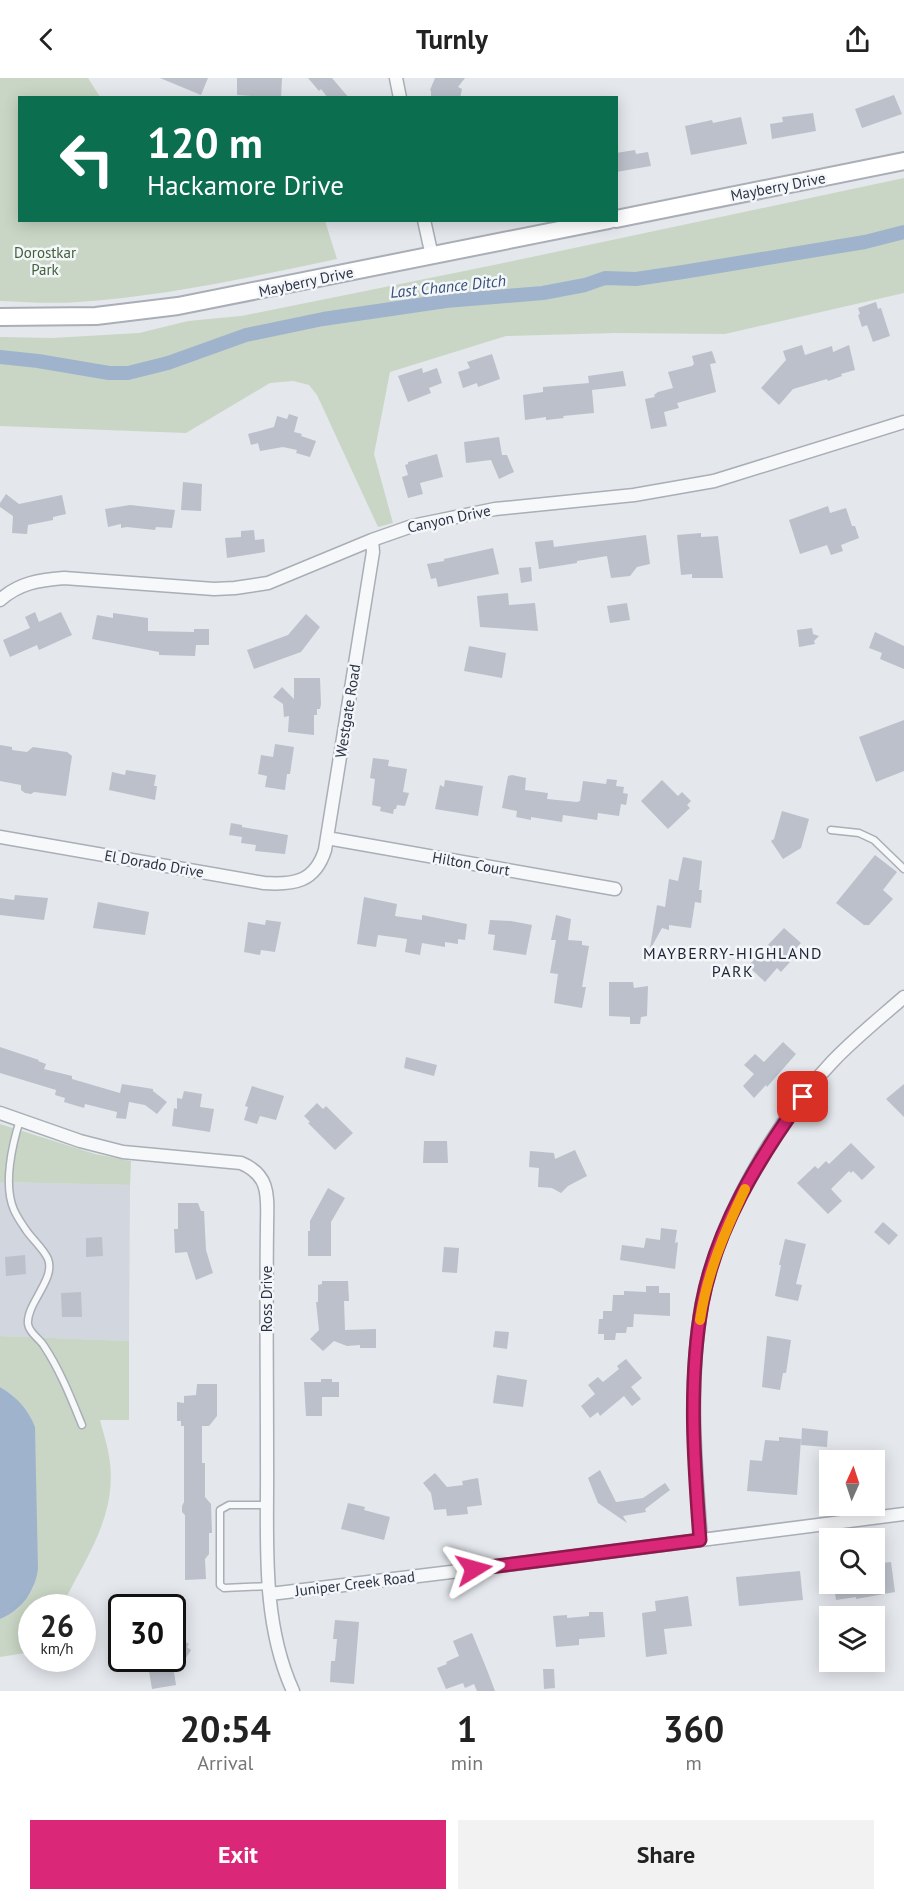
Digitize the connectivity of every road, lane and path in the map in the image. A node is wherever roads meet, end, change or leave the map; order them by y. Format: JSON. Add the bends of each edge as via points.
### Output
{"nodes":[{"id":1,"x":396,"y":78,"type":"edge"},
{"id":2,"x":400,"y":96,"type":"edge"},
{"id":3,"x":904,"y":161,"type":"edge"},
{"id":4,"x":618,"y":219,"type":"edge"},
{"id":5,"x":424,"y":222,"type":"edge"},
{"id":6,"x":599,"y":222,"type":"edge"},
{"id":7,"x":432,"y":256,"type":"junction"},
{"id":8,"x":0,"y":317,"type":"edge"},
{"id":9,"x":904,"y":422,"type":"edge"},
{"id":10,"x":372,"y":540,"type":"junction"},
{"id":11,"x":0,"y":600,"type":"edge"},
{"id":12,"x":831,"y":830,"type":"dead end"},
{"id":13,"x":0,"y":837,"type":"edge"},
{"id":14,"x":327,"y":838,"type":"junction"},
{"id":15,"x":904,"y":869,"type":"edge"},
{"id":16,"x":309,"y":877,"type":"joint"},
{"id":17,"x":615,"y":889,"type":"dead end"},
{"id":18,"x":904,"y":997,"type":"edge"},
{"id":19,"x":0,"y":1113,"type":"edge"},
{"id":20,"x":20,"y":1120,"type":"junction"},
{"id":21,"x":82,"y":1425,"type":"dead end"},
{"id":22,"x":268,"y":1504,"type":"junction"},
{"id":23,"x":904,"y":1514,"type":"edge"},
{"id":24,"x":700,"y":1540,"type":"junction"},
{"id":25,"x":270,"y":1590,"type":"junction"},
{"id":26,"x":293,"y":1691,"type":"edge"}],
"edges":[{"from":1,"to":2,"type":"street"},
{"from":3,"to":4,"type":"main road","name":"Mayberry Drive"},
{"from":5,"to":7,"type":"street"},
{"from":6,"to":7,"type":"main road","name":"Mayberry Drive"},
{"from":7,"to":8,"type":"main road","name":"Mayberry Drive","via":[[161,309],[78,317]]},
{"from":9,"to":10,"type":"street","name":"Canyon Drive","via":[[714,482],[634,495],[495,509],[412,526]]},
{"from":10,"to":11,"type":"street","name":"Canyon Drive","via":[[283,578],[254,586],[214,588],[44,579],[17,587]]},
{"from":10,"to":14,"type":"street","name":"Westgate Road"},
{"from":12,"to":15,"type":"lane","via":[[859,833],[874,840]]},
{"from":13,"to":16,"type":"street","name":"El Dorado Drive","via":[[264,883],[290,883]]},
{"from":14,"to":16,"type":"street","name":"Westgate Road","via":[[322,860]]},
{"from":14,"to":17,"type":"street","name":"Hilton Court"},
{"from":18,"to":24,"type":"street","via":[[835,1059],[803,1097],[766,1150],[721,1240],[697,1341],[694,1459]]},
{"from":19,"to":20,"type":"street","name":"Ross Drive"},
{"from":20,"to":21,"type":"lane","via":[[9,1180],[13,1209],[48,1259],[49,1271],[28,1324],[57,1368]]},
{"from":20,"to":22,"type":"street","name":"Ross Drive","via":[[123,1152],[226,1160],[258,1172],[267,1205]]},
{"from":22,"to":25,"type":"street","name":"Ross Drive"},
{"from":22,"to":25,"type":"lane","via":[[229,1505],[220,1510],[220,1585]]},
{"from":23,"to":24,"type":"street","name":"Juniper Creek Road"},
{"from":24,"to":25,"type":"street","name":"Juniper Creek Road"},
{"from":25,"to":26,"type":"street","name":"Ross Drive","via":[[278,1648]]}]}
